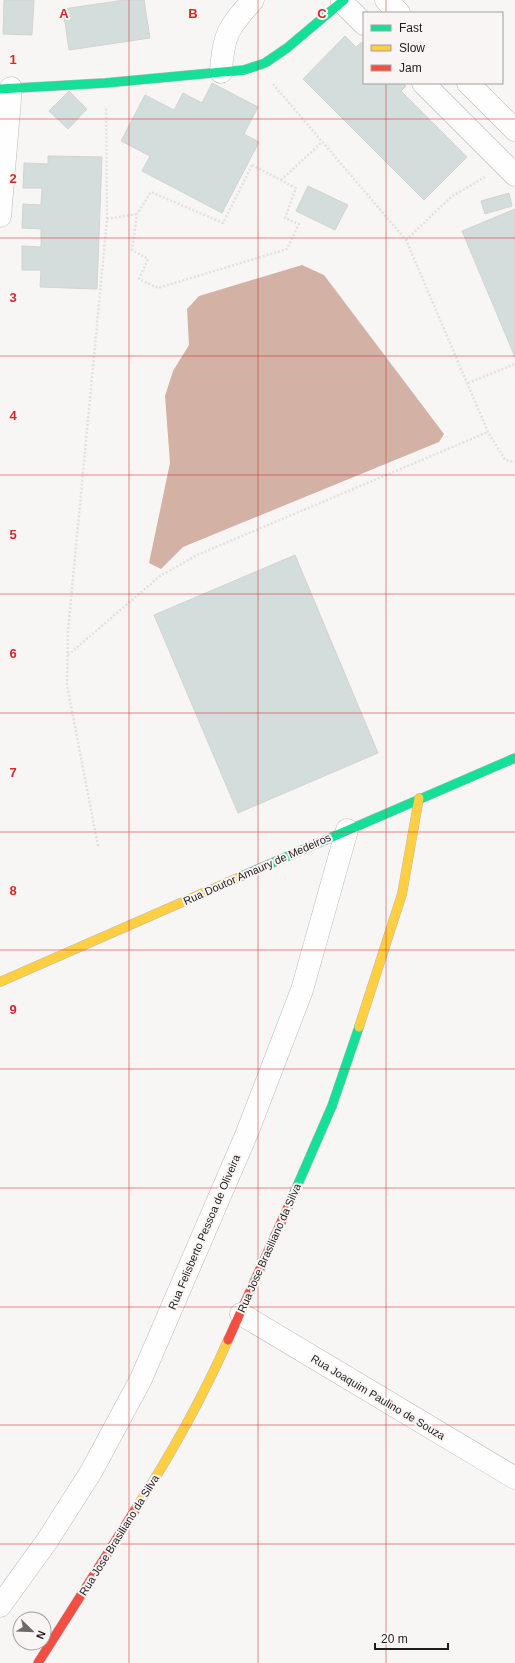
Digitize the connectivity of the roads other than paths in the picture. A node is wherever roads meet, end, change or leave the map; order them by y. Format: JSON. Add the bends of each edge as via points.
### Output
{"nodes":[{"id":1,"x":253,"y":0,"type":"edge"},
{"id":2,"x":386,"y":0,"type":"edge"},
{"id":3,"x":343,"y":1,"type":"edge"},
{"id":4,"x":398,"y":12,"type":"edge"},
{"id":5,"x":363,"y":23,"type":"edge"},
{"id":6,"x":221,"y":72,"type":"junction"},
{"id":7,"x":424,"y":84,"type":"edge"},
{"id":8,"x":469,"y":84,"type":"edge"},
{"id":9,"x":5,"y":89,"type":"edge"},
{"id":10,"x":515,"y":130,"type":"edge"},
{"id":11,"x":515,"y":175,"type":"edge"},
{"id":12,"x":0,"y":216,"type":"edge"},
{"id":13,"x":515,"y":758,"type":"edge"},
{"id":14,"x":419,"y":798,"type":"junction"},
{"id":15,"x":347,"y":830,"type":"junction"},
{"id":16,"x":0,"y":982,"type":"edge"},
{"id":17,"x":241,"y":1314,"type":"junction"},
{"id":18,"x":515,"y":1478,"type":"edge"},
{"id":19,"x":9,"y":1579,"type":"edge"},
{"id":20,"x":0,"y":1606,"type":"edge"},
{"id":21,"x":38,"y":1663,"type":"edge"}],
"edges":[{"from":1,"to":6,"type":"street","via":[[232,24],[222,48]]},
{"from":2,"to":4,"type":"street"},
{"from":3,"to":5,"type":"street"},
{"from":3,"to":6,"type":"street","via":[[265,64],[244,70]]},
{"from":6,"to":9,"type":"street"},
{"from":7,"to":11,"type":"street"},
{"from":8,"to":10,"type":"street"},
{"from":9,"to":12,"type":"street"},
{"from":13,"to":14,"type":"street","name":"Rua Doutor Amaury de Medeiros"},
{"from":14,"to":15,"type":"street","name":"Rua Doutor Amaury de Medeiros"},
{"from":14,"to":17,"type":"street","name":"Rua Jose Brasiliano da Silva","via":[[402,894],[334,1099]]},
{"from":15,"to":16,"type":"street","name":"Rua Doutor Amaury de Medeiros"},
{"from":15,"to":19,"type":"street","name":"Rua Felisberto Pessoa de Oliveira","via":[[302,990],[235,1161],[141,1380],[91,1472],[47,1541]]},
{"from":17,"to":18,"type":"street","name":"Rua Joaquim Paulino de Souza"},
{"from":17,"to":21,"type":"street","name":"Rua Jose Brasiliano da Silva","via":[[168,1458]]},
{"from":19,"to":20,"type":"street","name":"Rua Felisberto Pessoa de Oliveira"}]}
